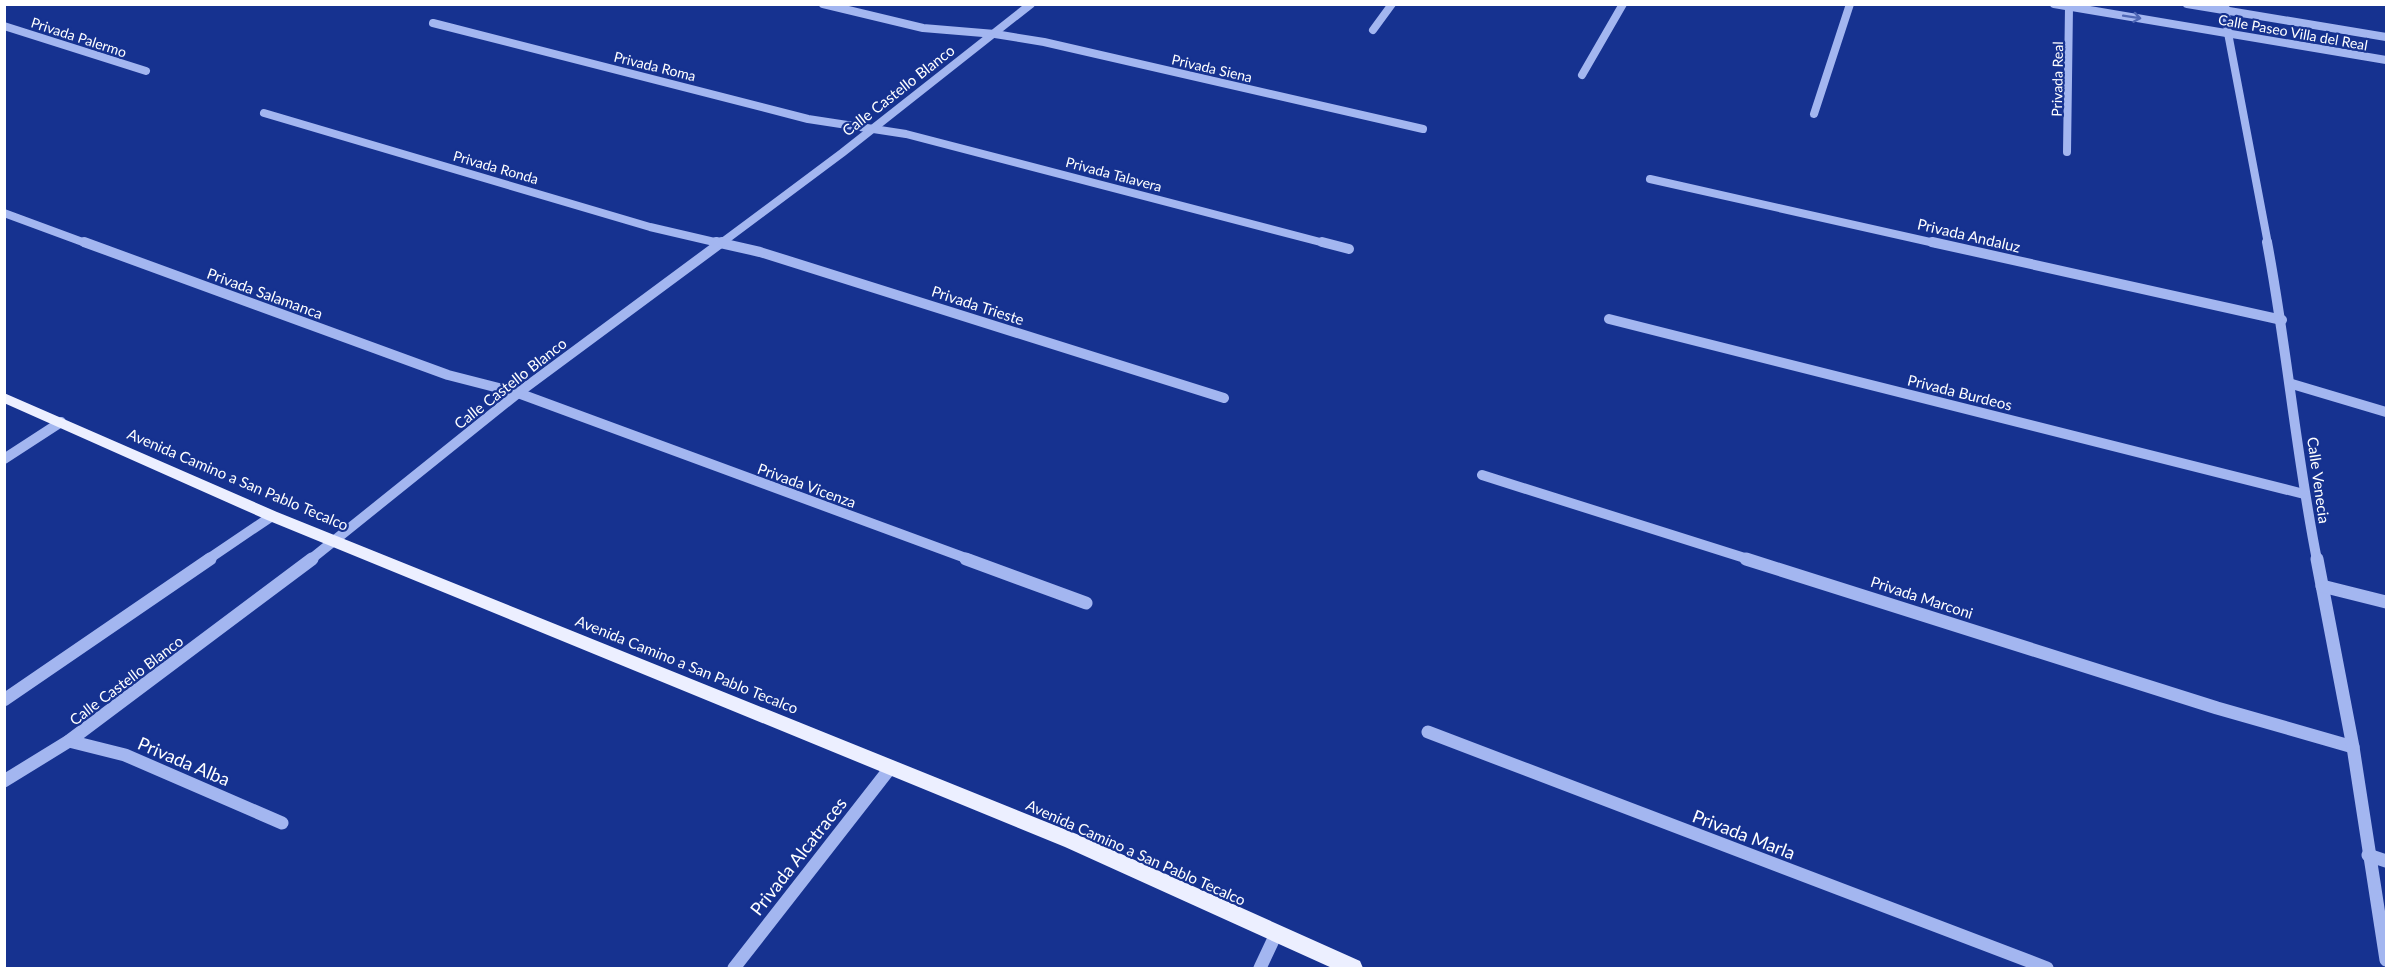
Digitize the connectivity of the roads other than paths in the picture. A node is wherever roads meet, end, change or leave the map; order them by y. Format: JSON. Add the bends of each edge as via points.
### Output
{"nodes":[{"id":1,"x":823,"y":4,"type":"edge"},
{"id":2,"x":1031,"y":4,"type":"edge"},
{"id":3,"x":1392,"y":4,"type":"edge"},
{"id":4,"x":1623,"y":4,"type":"edge"},
{"id":5,"x":1850,"y":4,"type":"edge"},
{"id":6,"x":2054,"y":4,"type":"edge"},
{"id":7,"x":2187,"y":4,"type":"edge"},
{"id":8,"x":2069,"y":7,"type":"junction"},
{"id":9,"x":2226,"y":8,"type":"edge"},
{"id":10,"x":433,"y":23,"type":"dead end"},
{"id":11,"x":4,"y":26,"type":"edge"},
{"id":12,"x":1373,"y":30,"type":"dead end"},
{"id":13,"x":2228,"y":33,"type":"junction"},
{"id":14,"x":995,"y":34,"type":"junction"},
{"id":15,"x":2386,"y":37,"type":"edge"},
{"id":16,"x":2386,"y":60,"type":"edge"},
{"id":17,"x":146,"y":71,"type":"dead end"},
{"id":18,"x":1582,"y":75,"type":"dead end"},
{"id":19,"x":264,"y":112,"type":"dead end"},
{"id":20,"x":1814,"y":114,"type":"dead end"},
{"id":21,"x":872,"y":129,"type":"junction"},
{"id":22,"x":1423,"y":129,"type":"dead end"},
{"id":23,"x":2067,"y":152,"type":"dead end"},
{"id":24,"x":1650,"y":179,"type":"dead end"},
{"id":25,"x":4,"y":213,"type":"edge"},
{"id":26,"x":722,"y":243,"type":"junction"},
{"id":27,"x":1349,"y":249,"type":"dead end"},
{"id":28,"x":1609,"y":319,"type":"dead end"},
{"id":29,"x":2282,"y":320,"type":"junction"},
{"id":30,"x":2292,"y":384,"type":"junction"},
{"id":31,"x":518,"y":393,"type":"junction"},
{"id":32,"x":4,"y":397,"type":"edge"},
{"id":33,"x":1224,"y":398,"type":"dead end"},
{"id":34,"x":2386,"y":412,"type":"edge"},
{"id":35,"x":61,"y":422,"type":"junction"},
{"id":36,"x":4,"y":459,"type":"edge"},
{"id":37,"x":1482,"y":475,"type":"dead end"},
{"id":38,"x":2304,"y":494,"type":"junction"},
{"id":39,"x":272,"y":516,"type":"junction"},
{"id":40,"x":336,"y":541,"type":"junction"},
{"id":41,"x":2322,"y":586,"type":"junction"},
{"id":42,"x":2386,"y":602,"type":"edge"},
{"id":43,"x":1086,"y":603,"type":"dead end"},
{"id":44,"x":4,"y":700,"type":"edge"},
{"id":45,"x":1428,"y":732,"type":"dead end"},
{"id":46,"x":69,"y":741,"type":"junction"},
{"id":47,"x":2353,"y":747,"type":"junction"},
{"id":48,"x":891,"y":766,"type":"junction"},
{"id":49,"x":4,"y":781,"type":"edge"},
{"id":50,"x":282,"y":823,"type":"dead end"},
{"id":51,"x":2368,"y":855,"type":"junction"},
{"id":52,"x":2386,"y":861,"type":"edge"},
{"id":53,"x":1276,"y":934,"type":"junction"},
{"id":54,"x":2386,"y":960,"type":"edge"},
{"id":55,"x":734,"y":969,"type":"edge"},
{"id":56,"x":1260,"y":969,"type":"edge"},
{"id":57,"x":1353,"y":969,"type":"edge"},
{"id":58,"x":2048,"y":969,"type":"edge"}],
"edges":[{"from":1,"to":14,"type":"street","name":"Privada Siena","via":[[923,28]]},
{"from":2,"to":14,"type":"street","name":"Calle Castello Blanco"},
{"from":3,"to":12,"type":"street"},
{"from":4,"to":18,"type":"street"},
{"from":5,"to":20,"type":"street"},
{"from":6,"to":8,"type":"street","name":"Calle Paseo Villa del Real"},
{"from":7,"to":9,"type":"street","name":"Calle Paseo Villa del Real"},
{"from":8,"to":13,"type":"street","name":"Calle Paseo Villa del Real","one_way":true},
{"from":8,"to":23,"type":"street","name":"Privada Real"},
{"from":9,"to":13,"type":"street","name":"Calle Venecia"},
{"from":9,"to":15,"type":"street","name":"Calle Paseo Villa del Real"},
{"from":10,"to":21,"type":"street","name":"Privada Roma","via":[[808,119]]},
{"from":11,"to":17,"type":"street","name":"Privada Palermo"},
{"from":13,"to":16,"type":"street","name":"Calle Paseo Villa del Real"},
{"from":13,"to":29,"type":"street","name":"Calle Venecia"},
{"from":14,"to":21,"type":"street","name":"Calle Castello Blanco"},
{"from":14,"to":22,"type":"street","name":"Privada Siena"},
{"from":19,"to":26,"type":"street","name":"Privada Ronda","via":[[650,227]]},
{"from":21,"to":26,"type":"street","name":"Calle Castello Blanco"},
{"from":21,"to":27,"type":"street","name":"Privada Talavera","via":[[906,134]]},
{"from":24,"to":29,"type":"street","name":"Privada Andaluz"},
{"from":25,"to":31,"type":"street","name":"Privada Salamanca","via":[[448,375]]},
{"from":26,"to":31,"type":"street","name":"Calle Castello Blanco"},
{"from":26,"to":33,"type":"street","name":"Privada Trieste"},
{"from":28,"to":38,"type":"street","name":"Privada Burdeos"},
{"from":29,"to":30,"type":"street","name":"Calle Venecia"},
{"from":30,"to":34,"type":"street"},
{"from":30,"to":38,"type":"street","name":"Calle Venecia"},
{"from":31,"to":40,"type":"street","name":"Calle Castello Blanco"},
{"from":31,"to":43,"type":"street","name":"Privada Vicenza"},
{"from":32,"to":35,"type":"main road","name":"Avenida Camino a San Pablo Tecalco"},
{"from":35,"to":36,"type":"street"},
{"from":35,"to":39,"type":"main road","name":"Avenida Camino a San Pablo Tecalco"},
{"from":37,"to":47,"type":"street","name":"Privada Marconi","via":[[2217,708]]},
{"from":38,"to":41,"type":"street","name":"Calle Venecia"},
{"from":39,"to":40,"type":"main road","name":"Avenida Camino a San Pablo Tecalco"},
{"from":39,"to":44,"type":"street"},
{"from":40,"to":46,"type":"street","name":"Calle Castello Blanco"},
{"from":40,"to":48,"type":"main road","name":"Avenida Camino a San Pablo Tecalco"},
{"from":41,"to":42,"type":"street"},
{"from":41,"to":47,"type":"street","name":"Calle Venecia"},
{"from":45,"to":58,"type":"street","name":"Privada Marla"},
{"from":46,"to":49,"type":"street","name":"Calle Castello Blanco"},
{"from":46,"to":50,"type":"street","name":"Privada Alba","via":[[125,755]]},
{"from":47,"to":51,"type":"street","name":"Calle Venecia"},
{"from":48,"to":53,"type":"main road","name":"Avenida Camino a San Pablo Tecalco","via":[[1072,841]]},
{"from":48,"to":55,"type":"street","name":"Privada Alcatraces"},
{"from":51,"to":52,"type":"street"},
{"from":51,"to":54,"type":"street","name":"Calle Venecia"},
{"from":53,"to":56,"type":"street"},
{"from":53,"to":57,"type":"main road","name":"Avenida Camino a San Pablo Tecalco"}]}
